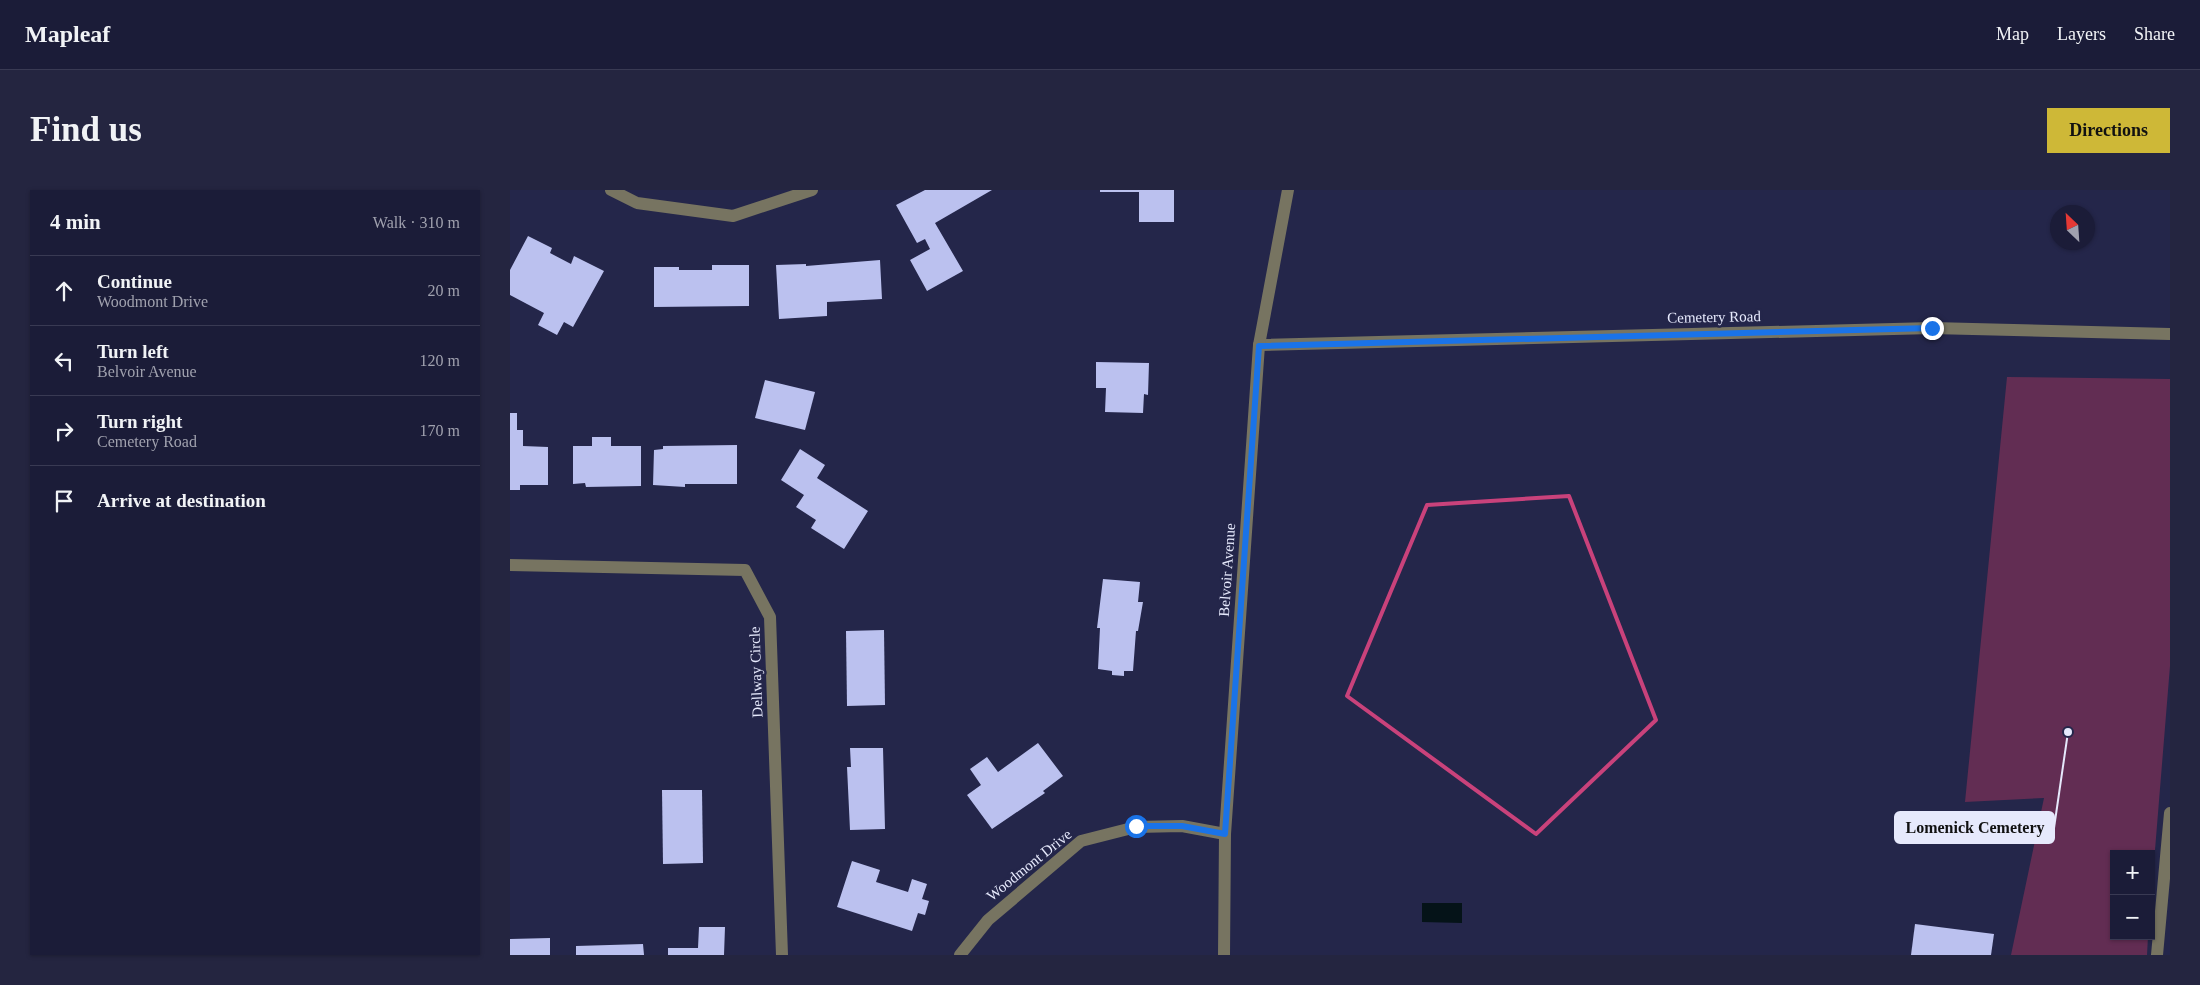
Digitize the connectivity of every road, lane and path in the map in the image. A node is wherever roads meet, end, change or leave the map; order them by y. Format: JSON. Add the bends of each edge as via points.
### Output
{"nodes":[{"id":1,"x":611,"y":190,"type":"edge"},
{"id":2,"x":812,"y":190,"type":"edge"},
{"id":3,"x":1288,"y":190,"type":"edge"},
{"id":4,"x":2170,"y":334,"type":"edge"},
{"id":5,"x":1259,"y":346,"type":"junction"},
{"id":6,"x":510,"y":565,"type":"edge"},
{"id":7,"x":2170,"y":813,"type":"edge"},
{"id":8,"x":1225,"y":834,"type":"junction"},
{"id":9,"x":2164,"y":932,"type":"edge"},
{"id":10,"x":782,"y":955,"type":"edge"},
{"id":11,"x":960,"y":955,"type":"edge"},
{"id":12,"x":1224,"y":955,"type":"edge"},
{"id":13,"x":2156,"y":955,"type":"edge"}],
"edges":[{"from":1,"to":2,"type":"street","via":[[637,203],[733,216]]},
{"from":3,"to":5,"type":"street","name":"Belvoir Avenue"},
{"from":4,"to":5,"type":"street","name":"Cemetery Road","via":[[1932,328]]},
{"from":5,"to":8,"type":"street","name":"Belvoir Avenue"},
{"from":6,"to":10,"type":"street","name":"Dellway Circle","via":[[745,570],[770,616]]},
{"from":7,"to":9,"type":"street"},
{"from":8,"to":11,"type":"street","name":"Woodmont Drive","via":[[1182,826],[1136,826],[1081,841],[988,920]]},
{"from":8,"to":12,"type":"street","name":"Belvoir Avenue"},
{"from":9,"to":13,"type":"street"}]}
